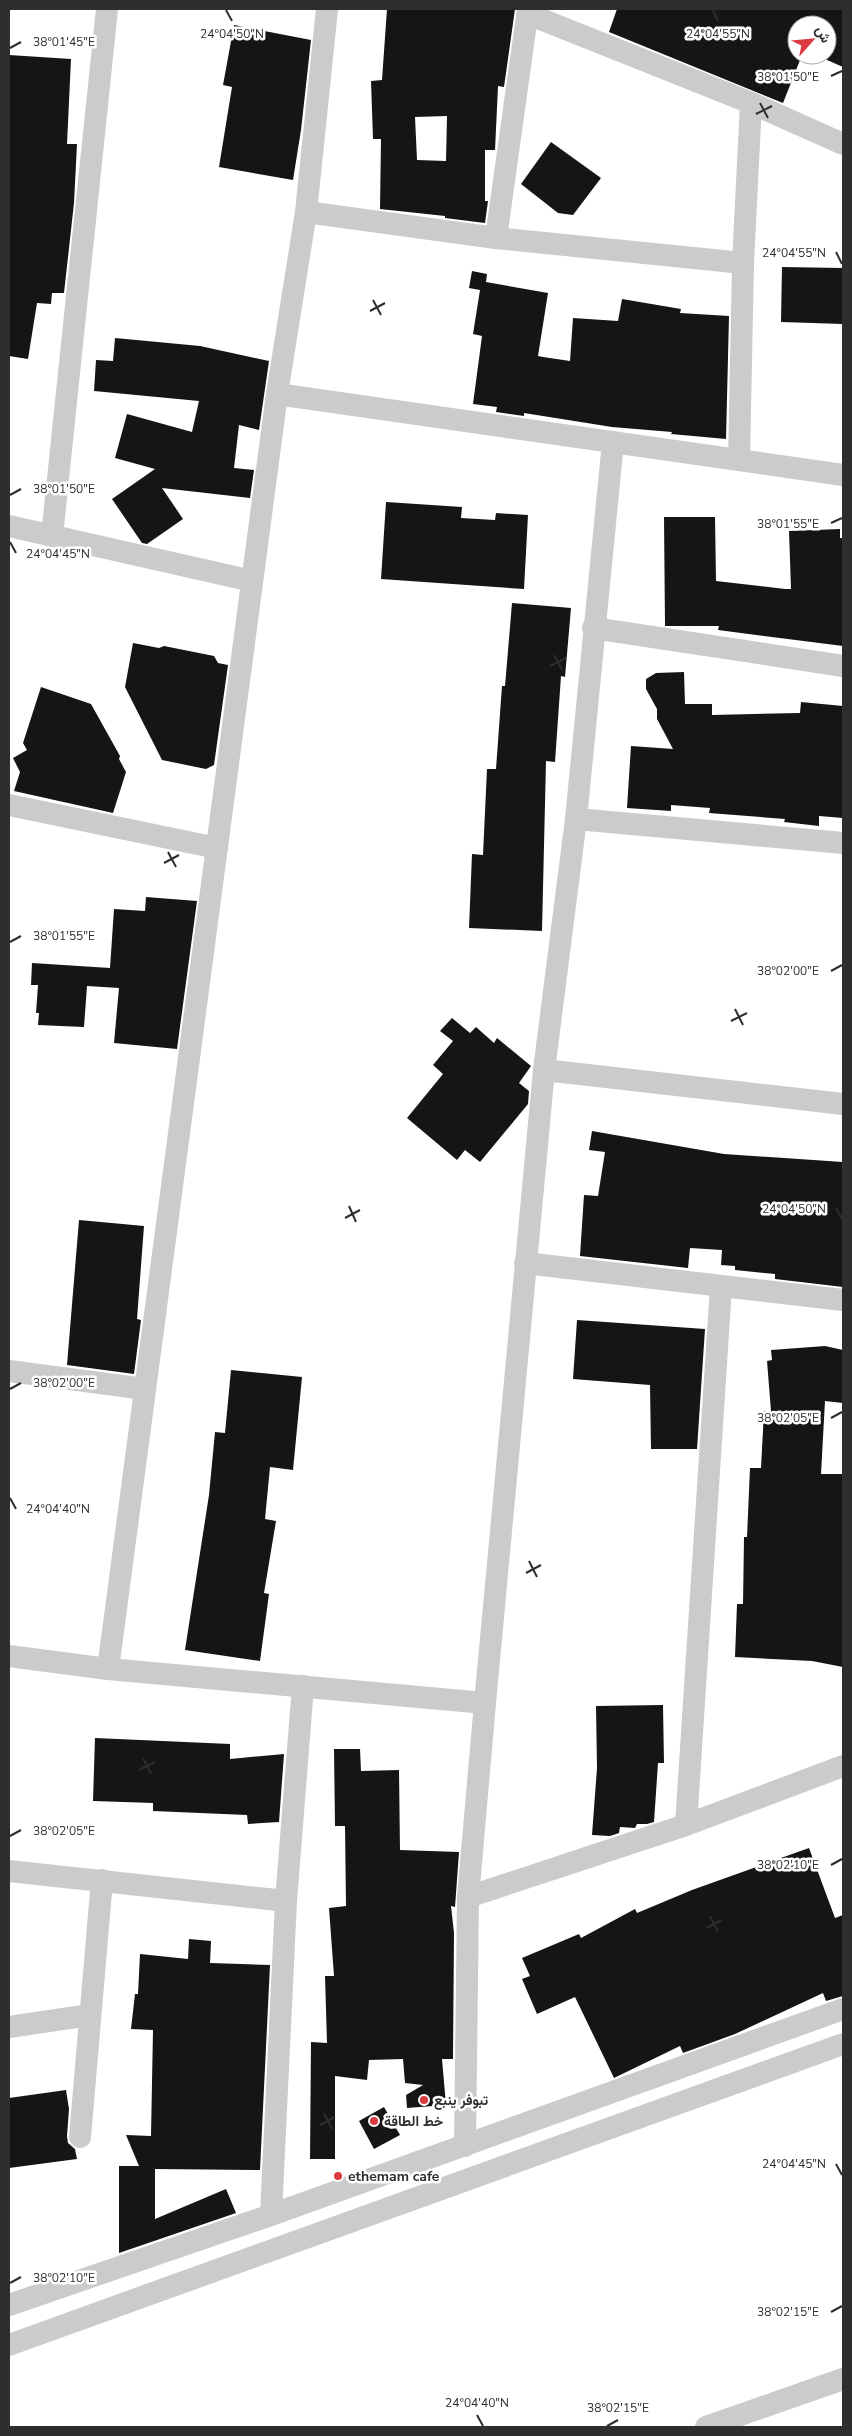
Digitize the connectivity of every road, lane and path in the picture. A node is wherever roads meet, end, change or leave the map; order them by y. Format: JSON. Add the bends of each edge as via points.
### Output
{"nodes":[{"id":1,"x":107,"y":9,"type":"edge"},
{"id":2,"x":327,"y":9,"type":"edge"},
{"id":3,"x":528,"y":11,"type":"edge"},
{"id":4,"x":751,"y":103,"type":"junction"},
{"id":5,"x":843,"y":144,"type":"edge"},
{"id":6,"x":306,"y":212,"type":"junction"},
{"id":7,"x":496,"y":238,"type":"junction"},
{"id":8,"x":743,"y":263,"type":"junction"},
{"id":9,"x":277,"y":394,"type":"junction"},
{"id":10,"x":613,"y":442,"type":"junction"},
{"id":11,"x":739,"y":460,"type":"junction"},
{"id":12,"x":843,"y":475,"type":"edge"},
{"id":13,"x":9,"y":526,"type":"edge"},
{"id":14,"x":52,"y":536,"type":"junction"},
{"id":15,"x":252,"y":581,"type":"junction"},
{"id":16,"x":593,"y":628,"type":"junction"},
{"id":17,"x":843,"y":666,"type":"edge"},
{"id":18,"x":9,"y":805,"type":"edge"},
{"id":19,"x":576,"y":819,"type":"junction"},
{"id":20,"x":843,"y":843,"type":"edge"},
{"id":21,"x":217,"y":848,"type":"junction"},
{"id":22,"x":544,"y":1070,"type":"junction"},
{"id":23,"x":843,"y":1104,"type":"edge"},
{"id":24,"x":525,"y":1263,"type":"junction"},
{"id":25,"x":722,"y":1286,"type":"junction"},
{"id":26,"x":843,"y":1300,"type":"edge"},
{"id":27,"x":9,"y":1371,"type":"edge"},
{"id":28,"x":145,"y":1389,"type":"junction"},
{"id":29,"x":9,"y":1656,"type":"edge"},
{"id":30,"x":108,"y":1668,"type":"junction"},
{"id":31,"x":303,"y":1686,"type":"junction"},
{"id":32,"x":485,"y":1703,"type":"junction"},
{"id":33,"x":843,"y":1766,"type":"edge"},
{"id":34,"x":686,"y":1825,"type":"junction"},
{"id":35,"x":9,"y":1871,"type":"edge"},
{"id":36,"x":102,"y":1880,"type":"junction"},
{"id":37,"x":468,"y":1898,"type":"junction"},
{"id":38,"x":286,"y":1901,"type":"junction"},
{"id":39,"x":843,"y":2009,"type":"edge"},
{"id":40,"x":90,"y":2015,"type":"junction"},
{"id":41,"x":9,"y":2027,"type":"edge"},
{"id":42,"x":843,"y":2044,"type":"edge"},
{"id":43,"x":80,"y":2137,"type":"dead end"},
{"id":44,"x":465,"y":2146,"type":"junction"},
{"id":45,"x":271,"y":2215,"type":"junction"},
{"id":46,"x":9,"y":2305,"type":"edge"},
{"id":47,"x":9,"y":2345,"type":"edge"},
{"id":48,"x":843,"y":2379,"type":"edge"},
{"id":49,"x":706,"y":2427,"type":"edge"}],
"edges":[{"from":1,"to":14,"type":"street"},
{"from":2,"to":6,"type":"street"},
{"from":3,"to":4,"type":"street"},
{"from":3,"to":7,"type":"street"},
{"from":4,"to":5,"type":"street"},
{"from":4,"to":8,"type":"street"},
{"from":6,"to":7,"type":"street"},
{"from":6,"to":9,"type":"street"},
{"from":7,"to":8,"type":"street"},
{"from":8,"to":11,"type":"street"},
{"from":9,"to":10,"type":"street"},
{"from":9,"to":15,"type":"street"},
{"from":10,"to":11,"type":"street"},
{"from":10,"to":16,"type":"street"},
{"from":11,"to":12,"type":"street"},
{"from":13,"to":14,"type":"street"},
{"from":14,"to":15,"type":"street"},
{"from":15,"to":21,"type":"street"},
{"from":16,"to":17,"type":"street"},
{"from":16,"to":19,"type":"street"},
{"from":18,"to":21,"type":"street"},
{"from":19,"to":20,"type":"street"},
{"from":19,"to":22,"type":"street"},
{"from":21,"to":28,"type":"street"},
{"from":22,"to":23,"type":"street"},
{"from":22,"to":24,"type":"street"},
{"from":24,"to":25,"type":"street"},
{"from":24,"to":32,"type":"street"},
{"from":25,"to":26,"type":"street"},
{"from":25,"to":34,"type":"street"},
{"from":27,"to":28,"type":"street"},
{"from":28,"to":30,"type":"street"},
{"from":29,"to":30,"type":"street"},
{"from":30,"to":31,"type":"street"},
{"from":31,"to":32,"type":"street"},
{"from":31,"to":38,"type":"street"},
{"from":32,"to":37,"type":"street"},
{"from":33,"to":34,"type":"street"},
{"from":34,"to":37,"type":"street"},
{"from":35,"to":36,"type":"street"},
{"from":36,"to":38,"type":"street"},
{"from":36,"to":40,"type":"street"},
{"from":37,"to":44,"type":"street"},
{"from":38,"to":45,"type":"street"},
{"from":39,"to":44,"type":"street"},
{"from":40,"to":41,"type":"street"},
{"from":40,"to":43,"type":"street"},
{"from":42,"to":47,"type":"street"},
{"from":44,"to":45,"type":"street"},
{"from":45,"to":46,"type":"street"},
{"from":48,"to":49,"type":"street"}]}
